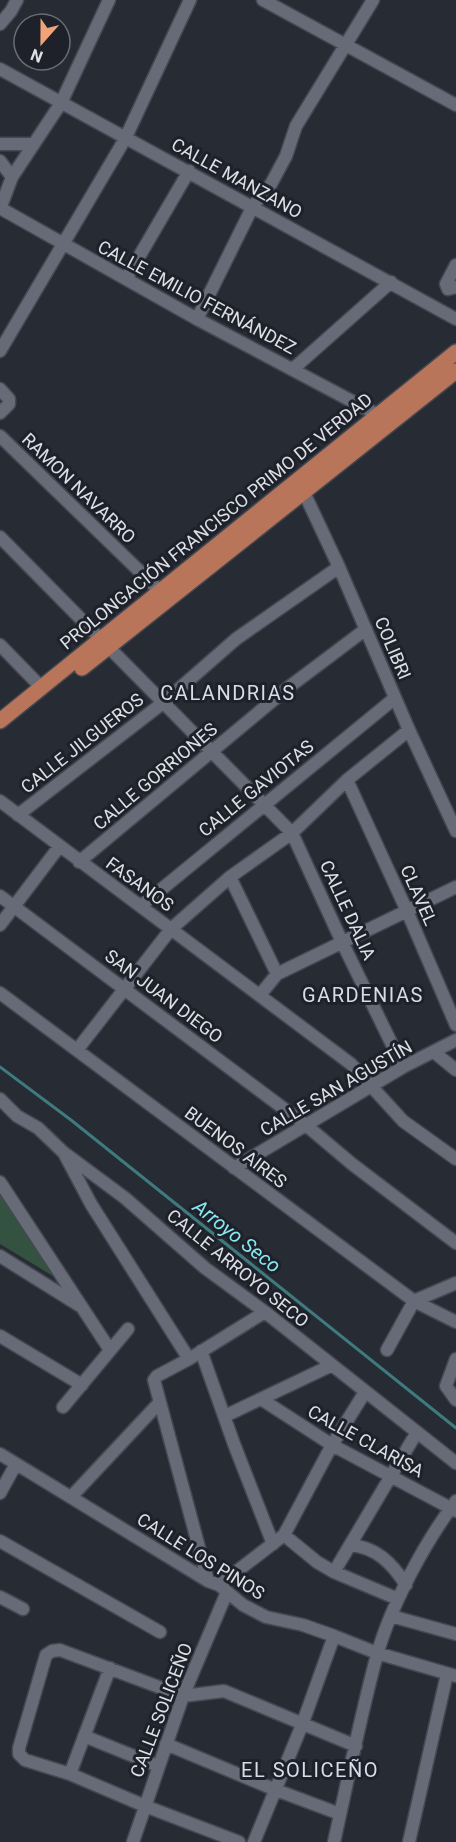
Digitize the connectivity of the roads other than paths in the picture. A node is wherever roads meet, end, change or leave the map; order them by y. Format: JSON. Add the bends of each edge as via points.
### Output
{"nodes":[{"id":1,"x":17,"y":0,"type":"edge"},
{"id":2,"x":110,"y":0,"type":"edge"},
{"id":3,"x":190,"y":0,"type":"edge"},
{"id":4,"x":263,"y":0,"type":"edge"},
{"id":5,"x":374,"y":0,"type":"edge"},
{"id":6,"x":0,"y":24,"type":"edge"},
{"id":7,"x":345,"y":44,"type":"junction"},
{"id":8,"x":0,"y":69,"type":"edge"},
{"id":9,"x":61,"y":103,"type":"junction"},
{"id":10,"x":456,"y":105,"type":"edge"},
{"id":11,"x":125,"y":139,"type":"junction"},
{"id":12,"x":0,"y":144,"type":"edge"},
{"id":13,"x":33,"y":144,"type":"junction"},
{"id":14,"x":0,"y":161,"type":"edge"},
{"id":15,"x":189,"y":171,"type":"junction"},
{"id":16,"x":12,"y":177,"type":"junction"},
{"id":17,"x":253,"y":206,"type":"junction"},
{"id":18,"x":0,"y":209,"type":"edge"},
{"id":19,"x":63,"y":246,"type":"junction"},
{"id":20,"x":456,"y":265,"type":"edge"},
{"id":21,"x":126,"y":279,"type":"junction"},
{"id":22,"x":391,"y":282,"type":"junction"},
{"id":23,"x":452,"y":288,"type":"edge"},
{"id":24,"x":197,"y":319,"type":"junction"},
{"id":25,"x":456,"y":319,"type":"edge"},
{"id":26,"x":0,"y":351,"type":"edge"},
{"id":27,"x":456,"y":352,"type":"edge"},
{"id":28,"x":293,"y":369,"type":"junction"},
{"id":29,"x":456,"y":371,"type":"edge"},
{"id":30,"x":0,"y":388,"type":"edge"},
{"id":31,"x":0,"y":413,"type":"edge"},
{"id":32,"x":378,"y":415,"type":"junction"},
{"id":33,"x":0,"y":436,"type":"edge"},
{"id":34,"x":301,"y":486,"type":"junction"},
{"id":35,"x":0,"y":537,"type":"edge"},
{"id":36,"x":339,"y":567,"type":"junction"},
{"id":37,"x":160,"y":591,"type":"junction"},
{"id":38,"x":366,"y":629,"type":"junction"},
{"id":39,"x":104,"y":643,"type":"junction"},
{"id":40,"x":0,"y":645,"type":"edge"},
{"id":41,"x":42,"y":688,"type":"junction"},
{"id":42,"x":395,"y":698,"type":"junction"},
{"id":43,"x":164,"y":702,"type":"junction"},
{"id":44,"x":0,"y":721,"type":"edge"},
{"id":45,"x":409,"y":730,"type":"junction"},
{"id":46,"x":0,"y":734,"type":"edge"},
{"id":47,"x":212,"y":753,"type":"junction"},
{"id":48,"x":347,"y":780,"type":"junction"},
{"id":49,"x":0,"y":801,"type":"edge"},
{"id":50,"x":265,"y":805,"type":"junction"},
{"id":51,"x":18,"y":815,"type":"junction"},
{"id":52,"x":456,"y":831,"type":"edge"},
{"id":53,"x":292,"y":833,"type":"junction"},
{"id":54,"x":58,"y":847,"type":"junction"},
{"id":55,"x":79,"y":862,"type":"junction"},
{"id":56,"x":230,"y":878,"type":"junction"},
{"id":57,"x":456,"y":887,"type":"edge"},
{"id":58,"x":0,"y":896,"type":"edge"},
{"id":59,"x":13,"y":906,"type":"junction"},
{"id":60,"x":141,"y":906,"type":"junction"},
{"id":61,"x":407,"y":911,"type":"junction"},
{"id":62,"x":0,"y":925,"type":"edge"},
{"id":63,"x":171,"y":929,"type":"junction"},
{"id":64,"x":342,"y":942,"type":"junction"},
{"id":65,"x":277,"y":974,"type":"junction"},
{"id":66,"x":125,"y":989,"type":"junction"},
{"id":67,"x":0,"y":993,"type":"edge"},
{"id":68,"x":260,"y":994,"type":"junction"},
{"id":69,"x":456,"y":1025,"type":"edge"},
{"id":70,"x":456,"y":1040,"type":"edge"},
{"id":71,"x":77,"y":1050,"type":"junction"},
{"id":72,"x":434,"y":1052,"type":"junction"},
{"id":73,"x":403,"y":1067,"type":"junction"},
{"id":74,"x":456,"y":1070,"type":"edge"},
{"id":75,"x":372,"y":1086,"type":"junction"},
{"id":76,"x":0,"y":1099,"type":"edge"},
{"id":77,"x":307,"y":1126,"type":"junction"},
{"id":78,"x":63,"y":1152,"type":"junction"},
{"id":79,"x":456,"y":1159,"type":"edge"},
{"id":80,"x":234,"y":1168,"type":"junction"},
{"id":81,"x":0,"y":1182,"type":"edge"},
{"id":82,"x":456,"y":1244,"type":"edge"},
{"id":83,"x":0,"y":1256,"type":"edge"},
{"id":84,"x":456,"y":1283,"type":"edge"},
{"id":85,"x":414,"y":1301,"type":"junction"},
{"id":86,"x":84,"y":1309,"type":"junction"},
{"id":87,"x":265,"y":1312,"type":"junction"},
{"id":88,"x":456,"y":1322,"type":"edge"},
{"id":89,"x":128,"y":1329,"type":"dead end"},
{"id":90,"x":0,"y":1336,"type":"edge"},
{"id":91,"x":110,"y":1350,"type":"junction"},
{"id":92,"x":387,"y":1350,"type":"dead end"},
{"id":93,"x":201,"y":1351,"type":"junction"},
{"id":94,"x":189,"y":1359,"type":"junction"},
{"id":95,"x":456,"y":1359,"type":"edge"},
{"id":96,"x":332,"y":1365,"type":"junction"},
{"id":97,"x":82,"y":1385,"type":"junction"},
{"id":98,"x":365,"y":1392,"type":"junction"},
{"id":99,"x":261,"y":1399,"type":"junction"},
{"id":100,"x":456,"y":1400,"type":"edge"},
{"id":101,"x":160,"y":1402,"type":"junction"},
{"id":102,"x":63,"y":1407,"type":"dead end"},
{"id":103,"x":225,"y":1416,"type":"junction"},
{"id":104,"x":417,"y":1432,"type":"junction"},
{"id":105,"x":332,"y":1445,"type":"junction"},
{"id":106,"x":0,"y":1454,"type":"edge"},
{"id":107,"x":456,"y":1463,"type":"edge"},
{"id":108,"x":16,"y":1464,"type":"junction"},
{"id":109,"x":390,"y":1476,"type":"junction"},
{"id":110,"x":0,"y":1493,"type":"edge"},
{"id":111,"x":71,"y":1497,"type":"junction"},
{"id":112,"x":454,"y":1507,"type":"edge"},
{"id":113,"x":284,"y":1535,"type":"junction"},
{"id":114,"x":0,"y":1541,"type":"edge"},
{"id":115,"x":273,"y":1544,"type":"junction"},
{"id":116,"x":350,"y":1545,"type":"junction"},
{"id":117,"x":334,"y":1572,"type":"junction"},
{"id":118,"x":406,"y":1585,"type":"junction"},
{"id":119,"x":218,"y":1586,"type":"junction"},
{"id":120,"x":0,"y":1597,"type":"edge"},
{"id":121,"x":398,"y":1599,"type":"junction"},
{"id":122,"x":23,"y":1609,"type":"dead end"},
{"id":123,"x":392,"y":1616,"type":"junction"},
{"id":124,"x":160,"y":1632,"type":"dead end"},
{"id":125,"x":456,"y":1634,"type":"edge"},
{"id":126,"x":334,"y":1636,"type":"junction"},
{"id":127,"x":377,"y":1653,"type":"junction"},
{"id":128,"x":110,"y":1668,"type":"junction"},
{"id":129,"x":451,"y":1675,"type":"edge"},
{"id":130,"x":183,"y":1696,"type":"junction"},
{"id":131,"x":302,"y":1725,"type":"junction"},
{"id":132,"x":84,"y":1736,"type":"junction"},
{"id":133,"x":166,"y":1744,"type":"junction"},
{"id":134,"x":356,"y":1746,"type":"junction"},
{"id":135,"x":158,"y":1766,"type":"junction"},
{"id":136,"x":70,"y":1774,"type":"junction"},
{"id":137,"x":276,"y":1790,"type":"junction"},
{"id":138,"x":145,"y":1806,"type":"junction"},
{"id":139,"x":340,"y":1814,"type":"junction"},
{"id":140,"x":133,"y":1842,"type":"edge"},
{"id":141,"x":239,"y":1842,"type":"edge"},
{"id":142,"x":254,"y":1842,"type":"edge"},
{"id":143,"x":334,"y":1842,"type":"edge"},
{"id":144,"x":409,"y":1842,"type":"edge"}],
"edges":[{"from":1,"to":6,"type":"street"},
{"from":2,"to":9,"type":"street"},
{"from":3,"to":11,"type":"street"},
{"from":4,"to":7,"type":"street"},
{"from":5,"to":7,"type":"street"},
{"from":7,"to":10,"type":"street"},
{"from":7,"to":17,"type":"street","via":[[296,126],[271,184]]},
{"from":8,"to":9,"type":"street","name":"CALLE MANZANO"},
{"from":9,"to":11,"type":"street","name":"CALLE MANZANO"},
{"from":9,"to":13,"type":"street"},
{"from":11,"to":15,"type":"street","name":"CALLE MANZANO"},
{"from":11,"to":19,"type":"street"},
{"from":12,"to":13,"type":"street"},
{"from":13,"to":16,"type":"street"},
{"from":14,"to":16,"type":"street"},
{"from":15,"to":17,"type":"street","name":"CALLE MANZANO"},
{"from":15,"to":21,"type":"street"},
{"from":16,"to":18,"type":"street"},
{"from":17,"to":22,"type":"street","name":"CALLE MANZANO"},
{"from":17,"to":24,"type":"street"},
{"from":18,"to":19,"type":"street","name":"CALLE EMILIO FERNÁNDEZ"},
{"from":19,"to":21,"type":"street","name":"CALLE EMILIO FERNÁNDEZ"},
{"from":19,"to":26,"type":"street"},
{"from":20,"to":23,"type":"street","via":[[446,284]]},
{"from":21,"to":24,"type":"street","name":"CALLE EMILIO FERNÁNDEZ"},
{"from":22,"to":25,"type":"street","name":"CALLE MANZANO"},
{"from":22,"to":28,"type":"street"},
{"from":24,"to":28,"type":"street","name":"CALLE EMILIO FERNÁNDEZ"},
{"from":27,"to":32,"type":"main road","name":"PROLONGACIÓN FRANCISCO PRIMO DE VERDAD"},
{"from":28,"to":32,"type":"street","name":"CALLE EMILIO FERNÁNDEZ"},
{"from":29,"to":34,"type":"main road","name":"PROLONGACIÓN FRANCISCO PRIMO DE VERDAD"},
{"from":30,"to":31,"type":"street","via":[[9,399]]},
{"from":32,"to":34,"type":"main road","name":"PROLONGACIÓN FRANCISCO PRIMO DE VERDAD"},
{"from":33,"to":37,"type":"street","name":"RAMON NAVARRO"},
{"from":34,"to":36,"type":"street","name":"COLIBRI"},
{"from":34,"to":37,"type":"main road","name":"PROLONGACIÓN FRANCISCO PRIMO DE VERDAD"},
{"from":34,"to":39,"type":"main road","name":"PROLONGACIÓN FRANCISCO PRIMO DE VERDAD"},
{"from":35,"to":39,"type":"street","name":"CALLE DALIA"},
{"from":36,"to":38,"type":"street","name":"COLIBRI"},
{"from":36,"to":43,"type":"street","name":"CALLE JILGUEROS","via":[[236,639]]},
{"from":37,"to":39,"type":"main road","name":"PROLONGACIÓN FRANCISCO PRIMO DE VERDAD"},
{"from":38,"to":42,"type":"street","name":"COLIBRI"},
{"from":38,"to":47,"type":"street","name":"CALLE GORRIONES","via":[[289,687]]},
{"from":39,"to":41,"type":"main road","name":"PROLONGACIÓN FRANCISCO PRIMO DE VERDAD"},
{"from":39,"to":43,"type":"street","name":"CALLE DALIA"},
{"from":39,"to":46,"type":"main road","name":"PROLONGACIÓN FRANCISCO PRIMO DE VERDAD"},
{"from":40,"to":41,"type":"street"},
{"from":41,"to":44,"type":"main road","name":"PROLONGACIÓN FRANCISCO PRIMO DE VERDAD"},
{"from":42,"to":45,"type":"street","name":"COLIBRI"},
{"from":42,"to":50,"type":"street","name":"CALLE GAVIOTAS"},
{"from":43,"to":47,"type":"street","name":"CALLE DALIA"},
{"from":43,"to":51,"type":"street","name":"CALLE JILGUEROS"},
{"from":45,"to":48,"type":"street"},
{"from":45,"to":52,"type":"street","name":"COLIBRI"},
{"from":47,"to":50,"type":"street","name":"CALLE DALIA"},
{"from":47,"to":55,"type":"street","name":"CALLE GORRIONES"},
{"from":48,"to":53,"type":"street"},
{"from":48,"to":61,"type":"street","name":"CLAVEL"},
{"from":49,"to":51,"type":"street","name":"FASANOS"},
{"from":50,"to":53,"type":"street","name":"CALLE DALIA"},
{"from":50,"to":60,"type":"street","name":"CALLE GAVIOTAS"},
{"from":51,"to":54,"type":"street","name":"FASANOS"},
{"from":53,"to":56,"type":"street"},
{"from":53,"to":64,"type":"street","name":"CALLE DALIA"},
{"from":54,"to":55,"type":"street","name":"FASANOS"},
{"from":54,"to":59,"type":"street"},
{"from":55,"to":60,"type":"street","name":"FASANOS"},
{"from":56,"to":63,"type":"street"},
{"from":56,"to":65,"type":"street"},
{"from":57,"to":61,"type":"street"},
{"from":58,"to":59,"type":"street","name":"SAN JUAN DIEGO"},
{"from":59,"to":62,"type":"street"},
{"from":59,"to":66,"type":"street","name":"SAN JUAN DIEGO"},
{"from":60,"to":63,"type":"street","name":"FASANOS"},
{"from":61,"to":64,"type":"street"},
{"from":61,"to":69,"type":"street","name":"CLAVEL"},
{"from":63,"to":66,"type":"street"},
{"from":63,"to":68,"type":"street","name":"FASANOS"},
{"from":64,"to":65,"type":"street"},
{"from":64,"to":73,"type":"street","name":"CALLE DALIA"},
{"from":65,"to":68,"type":"street"},
{"from":66,"to":71,"type":"street"},
{"from":66,"to":77,"type":"street","name":"SAN JUAN DIEGO"},
{"from":67,"to":71,"type":"street","name":"BUENOS AIRES"},
{"from":68,"to":75,"type":"street","name":"FASANOS","via":[[351,1064]]},
{"from":70,"to":72,"type":"street","name":"CALLE SAN AGUSTÍN"},
{"from":71,"to":80,"type":"street","name":"BUENOS AIRES"},
{"from":72,"to":73,"type":"street","name":"CALLE SAN AGUSTÍN"},
{"from":72,"to":74,"type":"street"},
{"from":73,"to":75,"type":"street","name":"CALLE SAN AGUSTÍN"},
{"from":75,"to":77,"type":"street","name":"CALLE SAN AGUSTÍN"},
{"from":75,"to":79,"type":"street","name":"FASANOS","via":[[403,1121]]},
{"from":76,"to":78,"type":"street","name":"CALLE ARROYO SECO"},
{"from":77,"to":80,"type":"street","name":"CALLE SAN AGUSTÍN"},
{"from":77,"to":82,"type":"street","name":"SAN JUAN DIEGO"},
{"from":78,"to":87,"type":"street","name":"CALLE ARROYO SECO"},
{"from":78,"to":94,"type":"street","via":[[91,1204]]},
{"from":80,"to":85,"type":"street","name":"BUENOS AIRES"},
{"from":81,"to":86,"type":"street"},
{"from":83,"to":86,"type":"street"},
{"from":84,"to":85,"type":"street"},
{"from":85,"to":88,"type":"street","name":"BUENOS AIRES"},
{"from":85,"to":92,"type":"street"},
{"from":86,"to":91,"type":"street"},
{"from":87,"to":93,"type":"street"},
{"from":87,"to":96,"type":"street","name":"CALLE ARROYO SECO"},
{"from":89,"to":91,"type":"street"},
{"from":90,"to":97,"type":"street"},
{"from":91,"to":97,"type":"street"},
{"from":93,"to":94,"type":"street"},
{"from":93,"to":103,"type":"street"},
{"from":94,"to":101,"type":"street","via":[[154,1380]]},
{"from":95,"to":100,"type":"street","via":[[446,1386]]},
{"from":96,"to":98,"type":"street","name":"CALLE ARROYO SECO"},
{"from":96,"to":99,"type":"street"},
{"from":97,"to":102,"type":"street"},
{"from":98,"to":104,"type":"street","name":"CALLE ARROYO SECO"},
{"from":98,"to":105,"type":"street"},
{"from":99,"to":103,"type":"street"},
{"from":99,"to":105,"type":"street","name":"CALLE CLARISA"},
{"from":101,"to":111,"type":"street"},
{"from":101,"to":119,"type":"street"},
{"from":103,"to":115,"type":"street"},
{"from":104,"to":107,"type":"street","name":"CALLE ARROYO SECO"},
{"from":104,"to":109,"type":"street"},
{"from":105,"to":109,"type":"street","name":"CALLE CLARISA"},
{"from":105,"to":113,"type":"street"},
{"from":106,"to":108,"type":"street","name":"CALLE LOS PINOS"},
{"from":108,"to":110,"type":"street"},
{"from":108,"to":111,"type":"street","name":"CALLE LOS PINOS"},
{"from":109,"to":112,"type":"street","name":"CALLE CLARISA"},
{"from":109,"to":116,"type":"street"},
{"from":111,"to":119,"type":"street","name":"CALLE LOS PINOS"},
{"from":112,"to":118,"type":"street"},
{"from":113,"to":115,"type":"street"},
{"from":113,"to":117,"type":"street"},
{"from":114,"to":124,"type":"street"},
{"from":115,"to":119,"type":"street"},
{"from":116,"to":117,"type":"street"},
{"from":116,"to":118,"type":"street","via":[[377,1553],[395,1568]]},
{"from":117,"to":121,"type":"street"},
{"from":118,"to":121,"type":"street"},
{"from":119,"to":126,"type":"street","name":"CALLE LOS PINOS","via":[[266,1617]]},
{"from":119,"to":130,"type":"street","name":"CALLE SOLICEÑO"},
{"from":120,"to":122,"type":"street"},
{"from":121,"to":123,"type":"street"},
{"from":123,"to":125,"type":"street"},
{"from":123,"to":127,"type":"street"},
{"from":126,"to":127,"type":"street","name":"CALLE LOS PINOS"},
{"from":126,"to":131,"type":"street"},
{"from":127,"to":129,"type":"street","name":"CALLE LOS PINOS"},
{"from":127,"to":134,"type":"street"},
{"from":128,"to":130,"type":"street"},
{"from":128,"to":132,"type":"street"},
{"from":128,"to":136,"type":"street","via":[[60,1650],[45,1655],[20,1754],[26,1760]]},
{"from":129,"to":144,"type":"street"},
{"from":130,"to":131,"type":"street","via":[[224,1691]]},
{"from":130,"to":133,"type":"street","name":"CALLE SOLICEÑO"},
{"from":131,"to":134,"type":"street"},
{"from":131,"to":137,"type":"street"},
{"from":132,"to":135,"type":"street"},
{"from":132,"to":136,"type":"street"},
{"from":133,"to":135,"type":"street","name":"CALLE SOLICEÑO"},
{"from":133,"to":137,"type":"street"},
{"from":134,"to":139,"type":"street"},
{"from":135,"to":138,"type":"street","name":"CALLE SOLICEÑO"},
{"from":136,"to":138,"type":"street"},
{"from":137,"to":139,"type":"street"},
{"from":137,"to":142,"type":"street"},
{"from":138,"to":140,"type":"street","name":"CALLE SOLICEÑO"},
{"from":138,"to":141,"type":"street"},
{"from":139,"to":143,"type":"street"}]}
